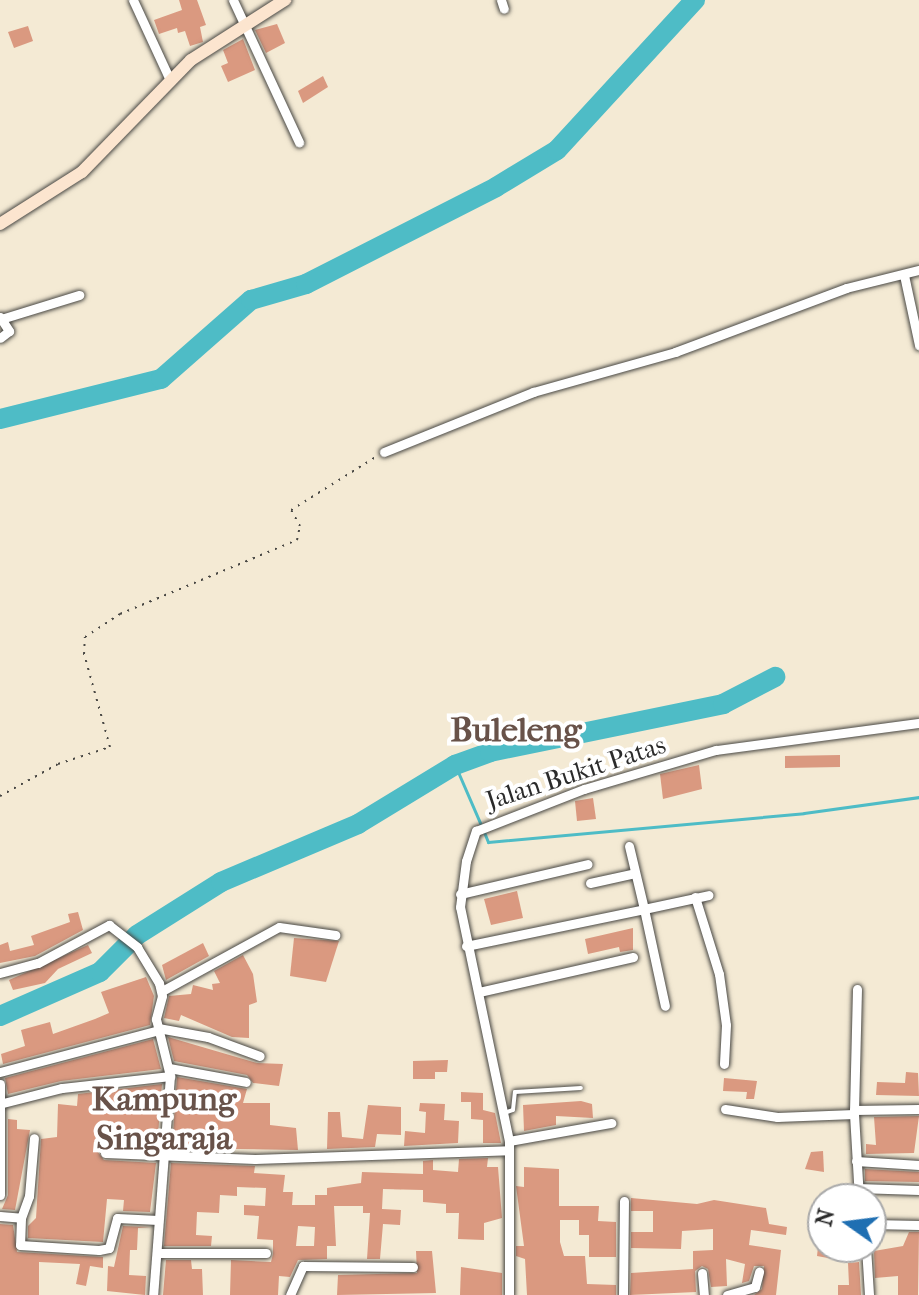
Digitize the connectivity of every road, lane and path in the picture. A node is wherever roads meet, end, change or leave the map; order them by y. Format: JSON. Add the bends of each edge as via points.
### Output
{"nodes":[{"id":1,"x":133,"y":0,"type":"edge"},
{"id":2,"x":233,"y":0,"type":"edge"},
{"id":3,"x":285,"y":0,"type":"edge"},
{"id":4,"x":242,"y":26,"type":"junction"},
{"id":5,"x":170,"y":80,"type":"junction"},
{"id":6,"x":299,"y":142,"type":"dead end"},
{"id":7,"x":0,"y":224,"type":"edge"},
{"id":8,"x":919,"y":270,"type":"edge"},
{"id":9,"x":904,"y":275,"type":"junction"},
{"id":10,"x":79,"y":295,"type":"dead end"},
{"id":11,"x":0,"y":318,"type":"edge"},
{"id":12,"x":0,"y":338,"type":"edge"},
{"id":13,"x":919,"y":345,"type":"edge"},
{"id":14,"x":384,"y":452,"type":"joint"},
{"id":15,"x":919,"y":723,"type":"edge"},
{"id":16,"x":0,"y":796,"type":"edge"},
{"id":17,"x":629,"y":846,"type":"dead end"},
{"id":18,"x":588,"y":864,"type":"dead end"},
{"id":19,"x":635,"y":873,"type":"junction"},
{"id":20,"x":590,"y":883,"type":"dead end"},
{"id":21,"x":460,"y":894,"type":"junction"},
{"id":22,"x":709,"y":895,"type":"dead end"},
{"id":23,"x":695,"y":897,"type":"junction"},
{"id":24,"x":644,"y":909,"type":"junction"},
{"id":25,"x":335,"y":935,"type":"dead end"},
{"id":26,"x":466,"y":946,"type":"junction"},
{"id":27,"x":633,"y":957,"type":"dead end"},
{"id":28,"x":0,"y":973,"type":"edge"},
{"id":29,"x":857,"y":989,"type":"dead end"},
{"id":30,"x":162,"y":991,"type":"junction"},
{"id":31,"x":479,"y":992,"type":"junction"},
{"id":32,"x":665,"y":1006,"type":"dead end"},
{"id":33,"x":158,"y":1029,"type":"junction"},
{"id":34,"x":260,"y":1056,"type":"dead end"},
{"id":35,"x":724,"y":1064,"type":"dead end"},
{"id":36,"x":0,"y":1072,"type":"edge"},
{"id":37,"x":169,"y":1072,"type":"junction"},
{"id":38,"x":246,"y":1082,"type":"dead end"},
{"id":39,"x":0,"y":1084,"type":"edge"},
{"id":40,"x":581,"y":1088,"type":"dead end"},
{"id":41,"x":3,"y":1103,"type":"junction"},
{"id":42,"x":725,"y":1109,"type":"dead end"},
{"id":43,"x":919,"y":1109,"type":"edge"},
{"id":44,"x":854,"y":1112,"type":"junction"},
{"id":45,"x":504,"y":1113,"type":"junction"},
{"id":46,"x":611,"y":1123,"type":"dead end"},
{"id":47,"x":34,"y":1138,"type":"dead end"},
{"id":48,"x":509,"y":1146,"type":"junction"},
{"id":49,"x":105,"y":1153,"type":"dead end"},
{"id":50,"x":163,"y":1155,"type":"junction"},
{"id":51,"x":856,"y":1161,"type":"junction"},
{"id":52,"x":919,"y":1165,"type":"edge"},
{"id":53,"x":857,"y":1183,"type":"edge"},
{"id":54,"x":887,"y":1189,"type":"edge"},
{"id":55,"x":919,"y":1190,"type":"edge"},
{"id":56,"x":0,"y":1195,"type":"edge"},
{"id":57,"x":624,"y":1201,"type":"dead end"},
{"id":58,"x":0,"y":1216,"type":"edge"},
{"id":59,"x":21,"y":1218,"type":"junction"},
{"id":60,"x":158,"y":1220,"type":"junction"},
{"id":61,"x":887,"y":1224,"type":"edge"},
{"id":62,"x":919,"y":1225,"type":"edge"},
{"id":63,"x":157,"y":1253,"type":"junction"},
{"id":64,"x":266,"y":1253,"type":"dead end"},
{"id":65,"x":867,"y":1263,"type":"edge"},
{"id":66,"x":413,"y":1267,"type":"dead end"},
{"id":67,"x":759,"y":1272,"type":"dead end"},
{"id":68,"x":702,"y":1273,"type":"dead end"},
{"id":69,"x":153,"y":1295,"type":"edge"},
{"id":70,"x":290,"y":1295,"type":"edge"},
{"id":71,"x":509,"y":1295,"type":"edge"},
{"id":72,"x":623,"y":1295,"type":"edge"},
{"id":73,"x":704,"y":1295,"type":"edge"},
{"id":74,"x":727,"y":1295,"type":"edge"},
{"id":75,"x":869,"y":1295,"type":"edge"}],
"edges":[{"from":1,"to":5,"type":"street"},
{"from":2,"to":4,"type":"street"},
{"from":3,"to":4,"type":"street"},
{"from":4,"to":5,"type":"street"},
{"from":4,"to":6,"type":"street"},
{"from":5,"to":7,"type":"street","via":[[82,172]]},
{"from":8,"to":9,"type":"street"},
{"from":9,"to":13,"type":"street"},
{"from":9,"to":14,"type":"street","via":[[846,288],[675,352],[533,392]]},
{"from":10,"to":11,"type":"street"},
{"from":11,"to":12,"type":"street","via":[[9,331]]},
{"from":14,"to":16,"type":"path","via":[[291,510],[300,526],[297,540],[120,614],[85,637],[84,654],[110,747],[58,764]]},
{"from":15,"to":21,"type":"street","name":"Jalan Bukit Patas","via":[[743,744],[584,789],[480,829]]},
{"from":17,"to":19,"type":"street"},
{"from":18,"to":21,"type":"street"},
{"from":19,"to":20,"type":"street"},
{"from":19,"to":24,"type":"street"},
{"from":21,"to":26,"type":"street","name":"Jalan Bukit Patas"},
{"from":22,"to":23,"type":"street"},
{"from":23,"to":24,"type":"street"},
{"from":23,"to":35,"type":"street","via":[[719,974],[726,1025]]},
{"from":24,"to":26,"type":"street"},
{"from":24,"to":32,"type":"street"},
{"from":25,"to":30,"type":"street","via":[[279,927]]},
{"from":26,"to":31,"type":"street","name":"Jalan Bukit Patas"},
{"from":27,"to":31,"type":"street"},
{"from":28,"to":30,"type":"street","via":[[38,963],[101,927],[112,926],[137,947]]},
{"from":29,"to":44,"type":"street"},
{"from":30,"to":33,"type":"street"},
{"from":31,"to":45,"type":"street","name":"Jalan Bukit Patas"},
{"from":33,"to":34,"type":"street","via":[[208,1037]]},
{"from":33,"to":36,"type":"street"},
{"from":33,"to":37,"type":"street"},
{"from":37,"to":38,"type":"street"},
{"from":37,"to":41,"type":"street","via":[[54,1089]]},
{"from":37,"to":50,"type":"street"},
{"from":39,"to":41,"type":"street"},
{"from":40,"to":45,"type":"lane","via":[[515,1092],[513,1110]]},
{"from":41,"to":56,"type":"street"},
{"from":42,"to":44,"type":"street","via":[[777,1117]]},
{"from":43,"to":44,"type":"street"},
{"from":44,"to":51,"type":"street"},
{"from":45,"to":48,"type":"street","name":"Jalan Bukit Patas"},
{"from":46,"to":48,"type":"street"},
{"from":47,"to":59,"type":"street","via":[[29,1196]]},
{"from":48,"to":50,"type":"street","via":[[255,1159]]},
{"from":48,"to":71,"type":"street","name":"Jalan Bukit Patas"},
{"from":49,"to":50,"type":"street"},
{"from":50,"to":60,"type":"street"},
{"from":51,"to":52,"type":"street"},
{"from":51,"to":53,"type":"street"},
{"from":54,"to":55,"type":"street"},
{"from":57,"to":72,"type":"street"},
{"from":58,"to":59,"type":"street"},
{"from":59,"to":60,"type":"street","via":[[20,1245],[99,1250],[109,1248],[117,1218]]},
{"from":60,"to":63,"type":"street"},
{"from":61,"to":62,"type":"street"},
{"from":63,"to":64,"type":"street"},
{"from":63,"to":69,"type":"street"},
{"from":65,"to":75,"type":"street"},
{"from":66,"to":70,"type":"street","via":[[303,1266]]},
{"from":67,"to":74,"type":"street","via":[[755,1287]]},
{"from":68,"to":73,"type":"street"}]}
